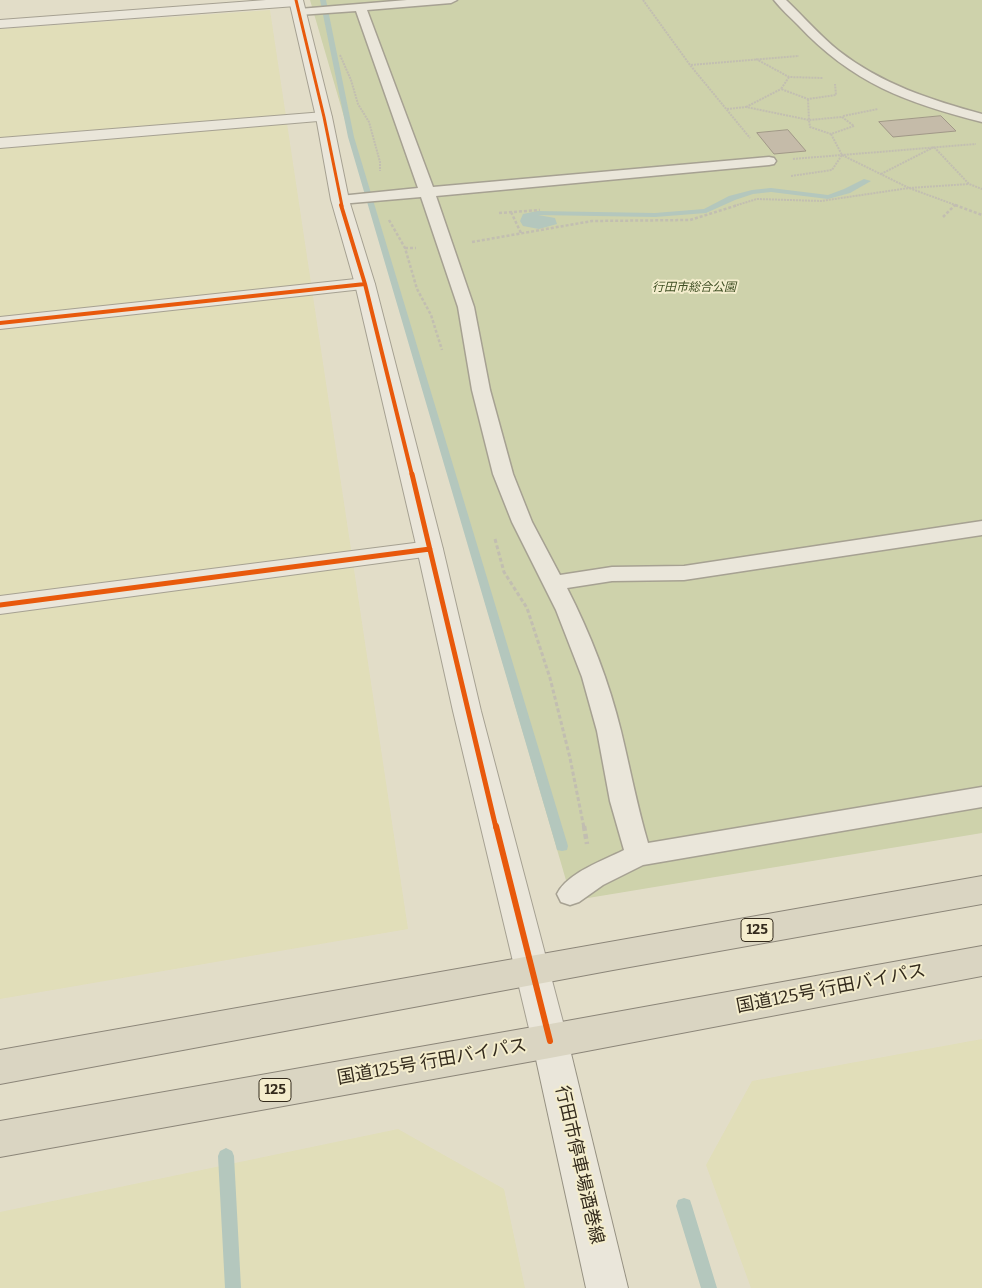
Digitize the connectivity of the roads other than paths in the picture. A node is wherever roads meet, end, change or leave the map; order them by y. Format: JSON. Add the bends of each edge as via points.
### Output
{"nodes":[{"id":1,"x":451,"y":0,"type":"edge"},
{"id":2,"x":780,"y":0,"type":"edge"},
{"id":3,"x":297,"y":5,"type":"edge"},
{"id":4,"x":360,"y":7,"type":"junction"},
{"id":5,"x":0,"y":24,"type":"edge"},
{"id":6,"x":324,"y":117,"type":"junction"},
{"id":7,"x":982,"y":118,"type":"edge"},
{"id":8,"x":0,"y":143,"type":"edge"},
{"id":9,"x":769,"y":161,"type":"road end"},
{"id":10,"x":428,"y":192,"type":"junction"},
{"id":11,"x":340,"y":200,"type":"junction"},
{"id":12,"x":365,"y":284,"type":"junction"},
{"id":13,"x":0,"y":323,"type":"edge"},
{"id":14,"x":982,"y":528,"type":"edge"},
{"id":15,"x":430,"y":549,"type":"junction"},
{"id":16,"x":552,"y":583,"type":"junction"},
{"id":17,"x":0,"y":605,"type":"edge"},
{"id":18,"x":982,"y":797,"type":"edge"},
{"id":19,"x":639,"y":855,"type":"junction"},
{"id":20,"x":982,"y":890,"type":"edge"},
{"id":21,"x":570,"y":894,"type":"dead end"},
{"id":22,"x":982,"y":961,"type":"edge"},
{"id":23,"x":533,"y":970,"type":"junction"},
{"id":24,"x":550,"y":1041,"type":"junction"},
{"id":25,"x":0,"y":1066,"type":"edge"},
{"id":26,"x":0,"y":1139,"type":"edge"},
{"id":27,"x":607,"y":1288,"type":"edge"}],
"edges":[{"from":1,"to":4,"type":"lane"},
{"from":2,"to":7,"type":"lane","via":[[834,53],[870,78],[918,101]]},
{"from":3,"to":4,"type":"lane","via":[[323,10]]},
{"from":3,"to":5,"type":"street"},
{"from":3,"to":6,"type":"street","name":"行田市停車場酒巻線"},
{"from":4,"to":10,"type":"lane"},
{"from":6,"to":8,"type":"street"},
{"from":6,"to":11,"type":"street","name":"行田市停車場酒巻線"},
{"from":9,"to":10,"type":"lane"},
{"from":10,"to":11,"type":"lane"},
{"from":10,"to":16,"type":"lane","via":[[466,307],[481,390],[503,474]]},
{"from":11,"to":12,"type":"street","name":"行田市停車場酒巻線"},
{"from":12,"to":13,"type":"street"},
{"from":12,"to":15,"type":"street","name":"行田市停車場酒巻線"},
{"from":14,"to":16,"type":"lane","via":[[684,573],[612,574]]},
{"from":15,"to":17,"type":"street"},
{"from":15,"to":23,"type":"street","name":"行田市停車場酒巻線","via":[[467,711]]},
{"from":16,"to":19,"type":"lane","via":[[567,610],[594,677]]},
{"from":18,"to":19,"type":"lane"},
{"from":19,"to":21,"type":"lane","via":[[594,877]]},
{"from":20,"to":23,"type":"highway","number":"125"},
{"from":22,"to":24,"type":"highway","name":"国道125号 行田バイパス","number":"125"},
{"from":23,"to":24,"type":"street","name":"行田市停車場酒巻線"},
{"from":23,"to":25,"type":"highway","number":"125"},
{"from":24,"to":26,"type":"highway","name":"国道125号 行田バイパス","number":"125"},
{"from":24,"to":27,"type":"street","name":"行田市停車場酒巻線"}]}
